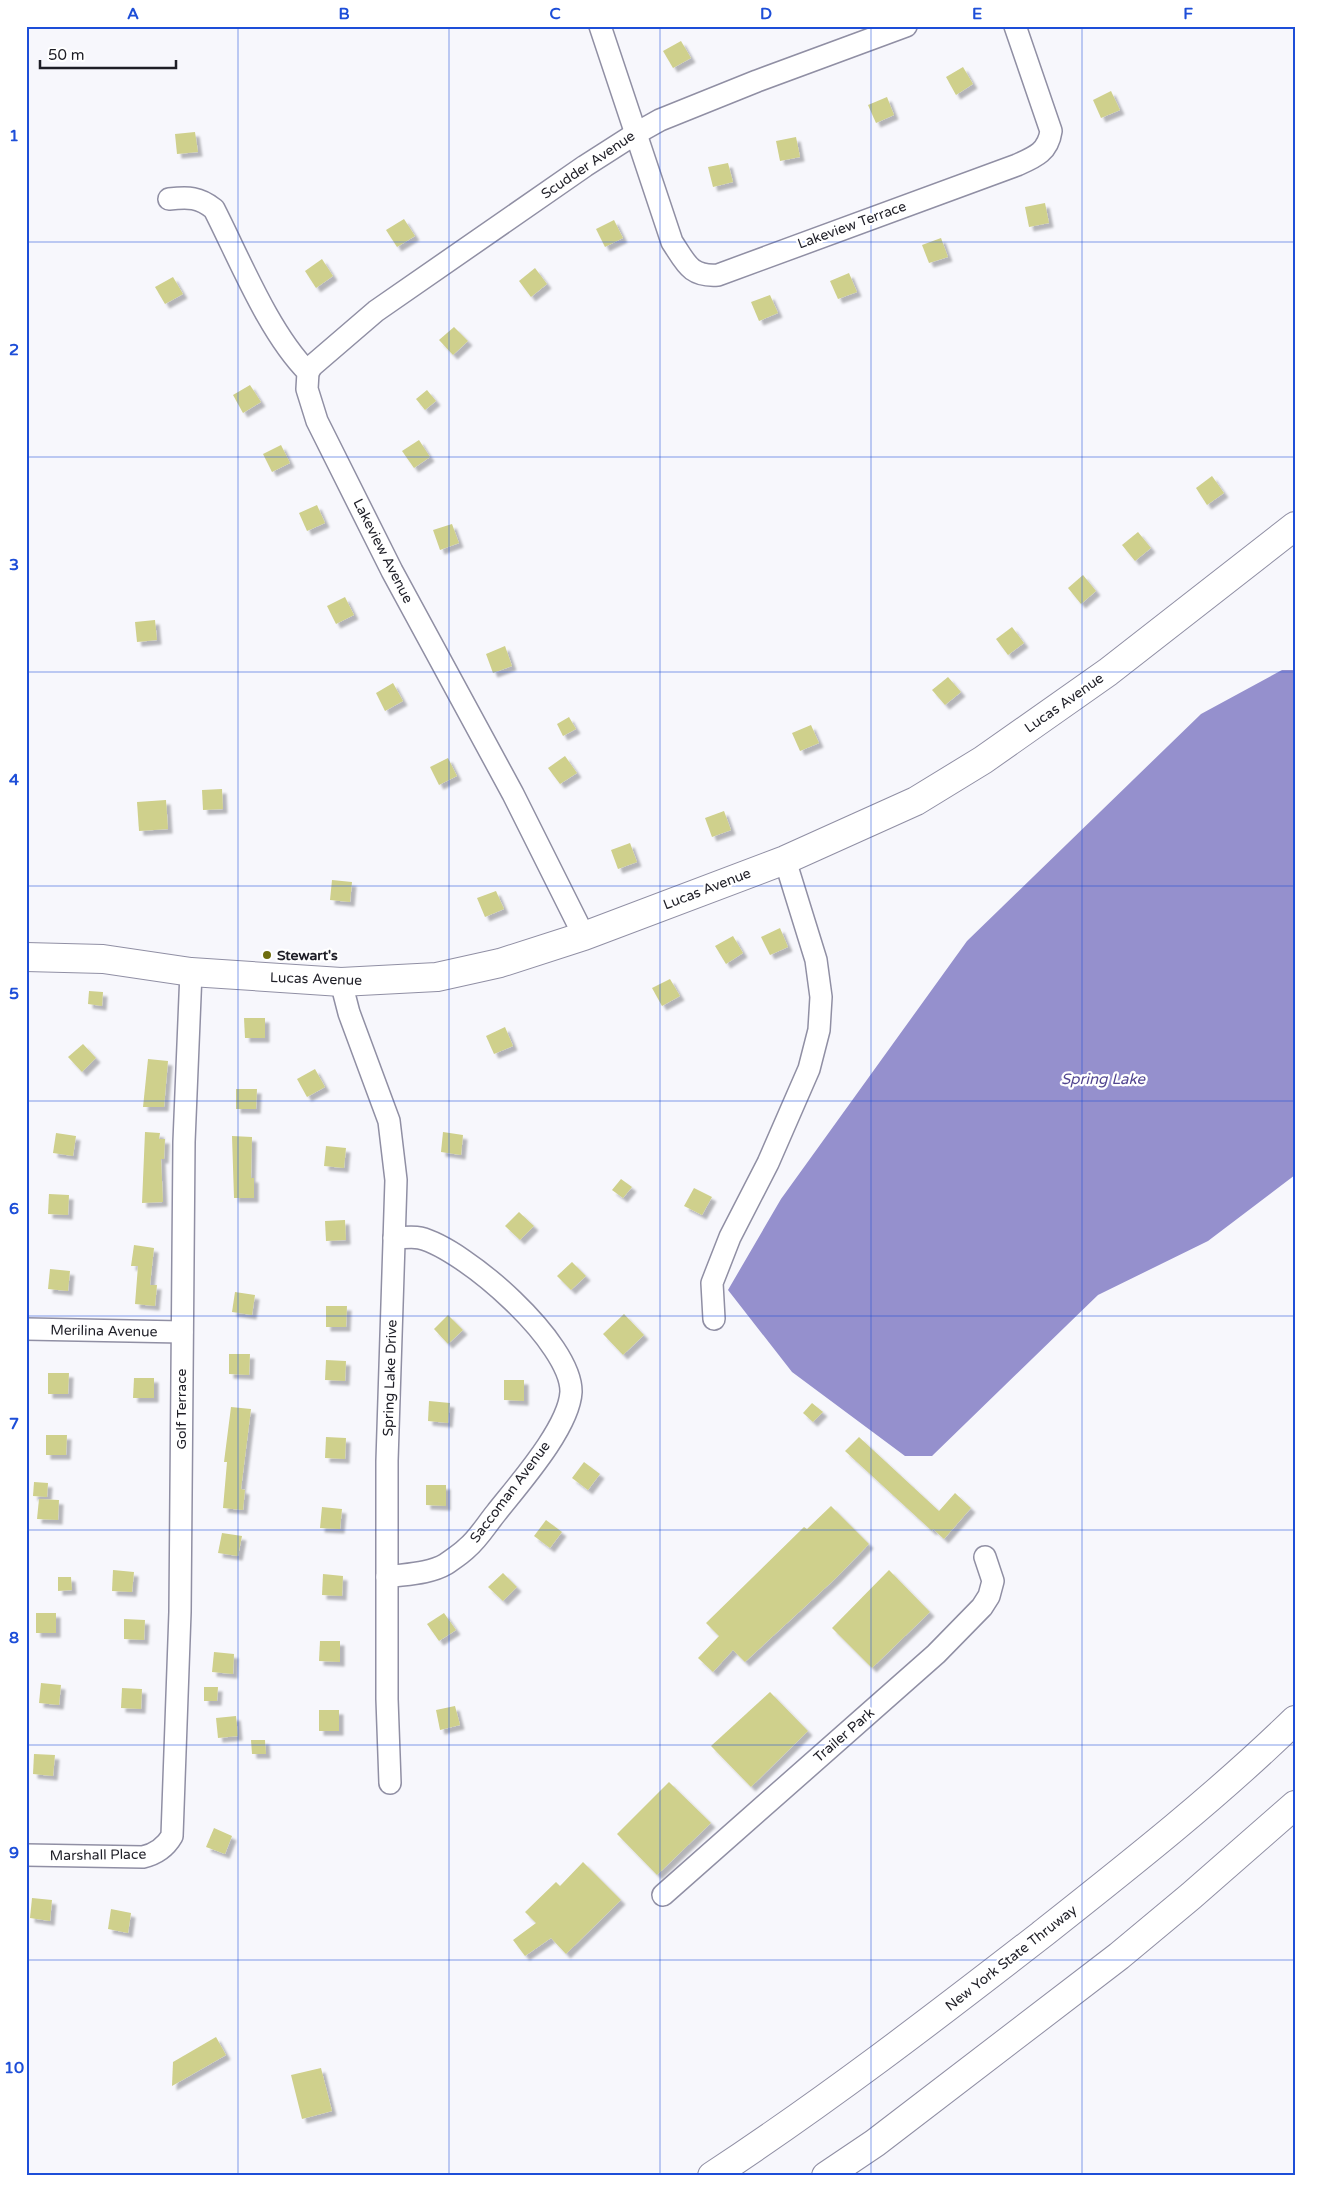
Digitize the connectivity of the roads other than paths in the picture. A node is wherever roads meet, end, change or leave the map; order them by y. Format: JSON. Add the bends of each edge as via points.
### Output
{"nodes":[{"id":1,"x":600,"y":26,"type":"edge"},
{"id":2,"x":906,"y":26,"type":"edge"},
{"id":3,"x":1015,"y":26,"type":"edge"},
{"id":4,"x":635,"y":134,"type":"junction"},
{"id":5,"x":169,"y":199,"type":"dead end"},
{"id":6,"x":308,"y":372,"type":"junction"},
{"id":7,"x":1295,"y":526,"type":"edge"},
{"id":8,"x":785,"y":860,"type":"junction"},
{"id":9,"x":584,"y":936,"type":"junction"},
{"id":10,"x":26,"y":957,"type":"edge"},
{"id":11,"x":191,"y":972,"type":"junction"},
{"id":12,"x":341,"y":982,"type":"junction"},
{"id":13,"x":394,"y":1238,"type":"junction"},
{"id":14,"x":714,"y":1319,"type":"dead end"},
{"id":15,"x":26,"y":1329,"type":"edge"},
{"id":16,"x":182,"y":1332,"type":"junction"},
{"id":17,"x":985,"y":1557,"type":"dead end"},
{"id":18,"x":387,"y":1577,"type":"junction"},
{"id":19,"x":1295,"y":1720,"type":"edge"},
{"id":20,"x":390,"y":1783,"type":"dead end"},
{"id":21,"x":1295,"y":1805,"type":"edge"},
{"id":22,"x":166,"y":1845,"type":"joint"},
{"id":23,"x":26,"y":1855,"type":"edge"},
{"id":24,"x":663,"y":1895,"type":"dead end"},
{"id":25,"x":712,"y":2176,"type":"edge"},
{"id":26,"x":826,"y":2176,"type":"edge"}],
"edges":[{"from":1,"to":4,"type":"street","name":"Lakeview Terrace"},
{"from":2,"to":4,"type":"street","name":"Scudder Avenue","via":[[660,120]]},
{"from":3,"to":4,"type":"street","name":"Lakeview Terrace","via":[[1050,131],[1049,142],[1039,155],[718,275],[703,276],[690,269],[671,239]]},
{"from":4,"to":6,"type":"street","name":"Scudder Avenue","via":[[376,311]]},
{"from":5,"to":6,"type":"street","via":[[203,200],[214,210],[268,316],[292,356]]},
{"from":6,"to":9,"type":"street","name":"Lakeview Avenue","via":[[307,389],[317,421]]},
{"from":7,"to":8,"type":"main road","name":"Lucas Avenue","via":[[1108,672],[983,760],[916,801]]},
{"from":8,"to":9,"type":"main road","name":"Lucas Avenue"},
{"from":8,"to":14,"type":"street","via":[[816,960],[821,997],[819,1030],[809,1070],[768,1163],[730,1237],[712,1283]]},
{"from":9,"to":12,"type":"main road","name":"Lucas Avenue","via":[[500,963],[438,977]]},
{"from":10,"to":11,"type":"main road","name":"Lucas Avenue","via":[[103,959]]},
{"from":11,"to":12,"type":"main road","name":"Lucas Avenue"},
{"from":11,"to":16,"type":"street","name":"Golf Terrace","via":[[184,1142]]},
{"from":12,"to":13,"type":"street","name":"Spring Lake Drive","via":[[349,1013],[389,1121],[396,1180]]},
{"from":13,"to":18,"type":"street","name":"Spring Lake Drive"},
{"from":13,"to":18,"type":"street","name":"Saccoman Avenue","via":[[419,1238],[438,1245],[472,1266],[525,1313],[553,1344],[566,1369],[571,1390],[564,1418],[539,1458],[468,1548],[430,1571]]},
{"from":15,"to":16,"type":"street","name":"Merilina Avenue"},
{"from":16,"to":22,"type":"street","name":"Golf Terrace","via":[[180,1612],[172,1836]]},
{"from":17,"to":24,"type":"street","name":"Trailer Park","via":[[993,1581],[982,1607],[936,1654]]},
{"from":18,"to":20,"type":"street","name":"Spring Lake Drive"},
{"from":19,"to":25,"type":"main road","name":"New York State Thruway","via":[[1084,1901],[920,2030]]},
{"from":21,"to":26,"type":"main road","via":[[1119,1956],[875,2143]]},
{"from":22,"to":23,"type":"street","name":"Marshall Place","via":[[155,1854],[143,1857]]}]}
